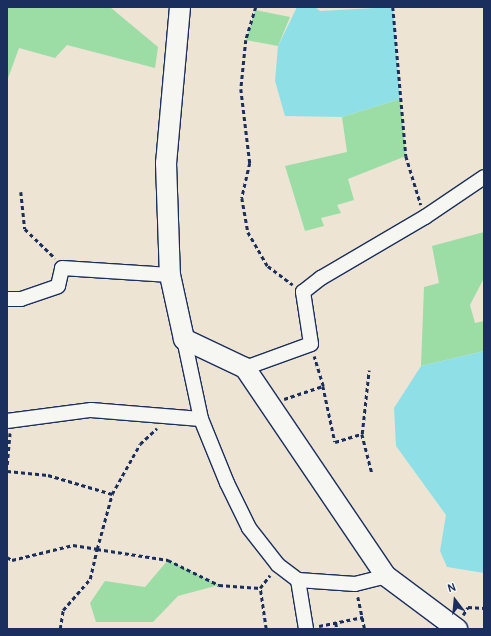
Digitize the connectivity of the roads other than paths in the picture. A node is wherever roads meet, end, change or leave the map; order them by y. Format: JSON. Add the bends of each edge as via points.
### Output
{"nodes":[{"id":1,"x":180,"y":7,"type":"edge"},
{"id":2,"x":484,"y":177,"type":"edge"},
{"id":3,"x":170,"y":275,"type":"junction"},
{"id":4,"x":7,"y":299,"type":"edge"},
{"id":5,"x":184,"y":339,"type":"junction"},
{"id":6,"x":245,"y":368,"type":"junction"},
{"id":7,"x":201,"y":419,"type":"junction"},
{"id":8,"x":9,"y":422,"type":"edge"},
{"id":9,"x":386,"y":576,"type":"junction"},
{"id":10,"x":298,"y":580,"type":"junction"},
{"id":11,"x":457,"y":628,"type":"edge"},
{"id":12,"x":306,"y":629,"type":"edge"}],
"edges":[{"from":1,"to":3,"type":"main road","via":[[166,163]]},
{"from":2,"to":6,"type":"street","via":[[424,217],[321,278],[303,292],[311,344]]},
{"from":3,"to":4,"type":"street","via":[[62,268],[58,286],[21,299]]},
{"from":3,"to":5,"type":"main road"},
{"from":5,"to":6,"type":"main road"},
{"from":5,"to":7,"type":"street"},
{"from":6,"to":9,"type":"main road"},
{"from":7,"to":8,"type":"street","via":[[91,410]]},
{"from":7,"to":10,"type":"street","via":[[249,528],[278,565]]},
{"from":9,"to":10,"type":"street","via":[[356,584]]},
{"from":9,"to":11,"type":"main road"},
{"from":10,"to":12,"type":"street"}]}
